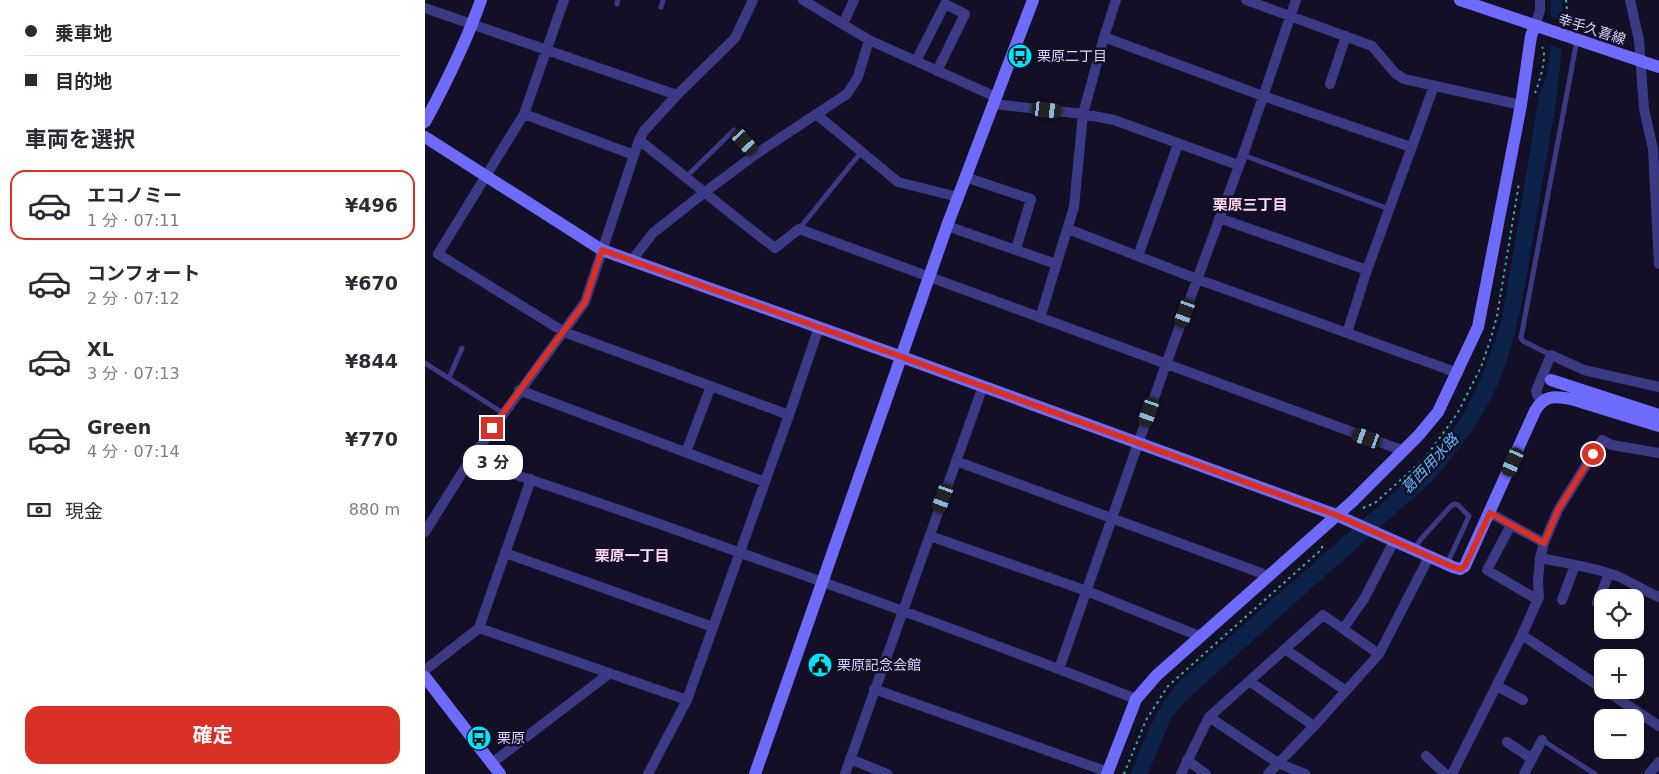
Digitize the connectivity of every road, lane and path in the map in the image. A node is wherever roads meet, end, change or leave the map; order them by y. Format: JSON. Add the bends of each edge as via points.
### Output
{"nodes":[{"id":1,"x":481,"y":0,"type":"edge"},
{"id":2,"x":564,"y":0,"type":"edge"},
{"id":3,"x":663,"y":0,"type":"edge"},
{"id":4,"x":753,"y":0,"type":"edge"},
{"id":5,"x":803,"y":0,"type":"edge"},
{"id":6,"x":855,"y":0,"type":"edge"},
{"id":7,"x":1033,"y":0,"type":"edge"},
{"id":8,"x":1116,"y":0,"type":"edge"},
{"id":9,"x":1246,"y":0,"type":"edge"},
{"id":10,"x":1296,"y":0,"type":"edge"},
{"id":11,"x":1540,"y":0,"type":"edge"},
{"id":12,"x":1566,"y":0,"type":"edge"},
{"id":13,"x":1630,"y":0,"type":"edge"},
{"id":14,"x":1464,"y":1,"type":"edge"},
{"id":15,"x":661,"y":7,"type":"dead end"},
{"id":16,"x":425,"y":8,"type":"edge"},
{"id":17,"x":1291,"y":16,"type":"junction"},
{"id":18,"x":472,"y":24,"type":"junction"},
{"id":19,"x":843,"y":24,"type":"junction"},
{"id":20,"x":1540,"y":27,"type":"junction"},
{"id":21,"x":1573,"y":35,"type":"junction"},
{"id":22,"x":1346,"y":36,"type":"junction"},
{"id":23,"x":1104,"y":38,"type":"junction"},
{"id":24,"x":869,"y":40,"type":"junction"},
{"id":25,"x":1543,"y":43,"type":"dead end"},
{"id":26,"x":1542,"y":47,"type":"dead end"},
{"id":27,"x":546,"y":48,"type":"junction"},
{"id":28,"x":916,"y":61,"type":"junction"},
{"id":29,"x":1641,"y":61,"type":"junction"},
{"id":30,"x":1659,"y":67,"type":"edge"},
{"id":31,"x":937,"y":71,"type":"junction"},
{"id":32,"x":1330,"y":84,"type":"dead end"},
{"id":33,"x":1433,"y":86,"type":"junction"},
{"id":34,"x":677,"y":95,"type":"junction"},
{"id":35,"x":1263,"y":96,"type":"junction"},
{"id":36,"x":995,"y":101,"type":"junction"},
{"id":37,"x":1521,"y":105,"type":"junction"},
{"id":38,"x":524,"y":114,"type":"junction"},
{"id":39,"x":816,"y":114,"type":"junction"},
{"id":40,"x":1083,"y":114,"type":"junction"},
{"id":41,"x":425,"y":122,"type":"edge"},
{"id":42,"x":425,"y":137,"type":"edge"},
{"id":43,"x":639,"y":140,"type":"junction"},
{"id":44,"x":1178,"y":144,"type":"junction"},
{"id":45,"x":1411,"y":147,"type":"junction"},
{"id":46,"x":862,"y":151,"type":"junction"},
{"id":47,"x":756,"y":154,"type":"junction"},
{"id":48,"x":1243,"y":154,"type":"junction"},
{"id":49,"x":634,"y":155,"type":"junction"},
{"id":50,"x":1238,"y":166,"type":"junction"},
{"id":51,"x":486,"y":177,"type":"junction"},
{"id":52,"x":686,"y":177,"type":"junction"},
{"id":53,"x":965,"y":177,"type":"junction"},
{"id":54,"x":705,"y":192,"type":"junction"},
{"id":55,"x":958,"y":197,"type":"junction"},
{"id":56,"x":1658,"y":203,"type":"edge"},
{"id":57,"x":1389,"y":209,"type":"junction"},
{"id":58,"x":1219,"y":218,"type":"junction"},
{"id":59,"x":947,"y":226,"type":"junction"},
{"id":60,"x":799,"y":229,"type":"junction"},
{"id":61,"x":1068,"y":229,"type":"junction"},
{"id":62,"x":1016,"y":249,"type":"junction"},
{"id":63,"x":602,"y":250,"type":"junction"},
{"id":64,"x":1138,"y":256,"type":"junction"},
{"id":65,"x":632,"y":260,"type":"junction"},
{"id":66,"x":1056,"y":264,"type":"junction"},
{"id":67,"x":1659,"y":264,"type":"edge"},
{"id":68,"x":1367,"y":270,"type":"junction"},
{"id":69,"x":929,"y":277,"type":"junction"},
{"id":70,"x":1197,"y":279,"type":"junction"},
{"id":71,"x":1040,"y":318,"type":"junction"},
{"id":72,"x":819,"y":327,"type":"junction"},
{"id":73,"x":564,"y":332,"type":"junction"},
{"id":74,"x":1347,"y":333,"type":"junction"},
{"id":75,"x":462,"y":348,"type":"dead end"},
{"id":76,"x":1551,"y":355,"type":"junction"},
{"id":77,"x":902,"y":357,"type":"junction"},
{"id":78,"x":425,"y":363,"type":"edge"},
{"id":79,"x":1166,"y":364,"type":"junction"},
{"id":80,"x":1457,"y":373,"type":"junction"},
{"id":81,"x":449,"y":378,"type":"junction"},
{"id":82,"x":1551,"y":380,"type":"dead end"},
{"id":83,"x":711,"y":386,"type":"junction"},
{"id":84,"x":983,"y":386,"type":"junction"},
{"id":85,"x":1659,"y":387,"type":"edge"},
{"id":86,"x":519,"y":390,"type":"junction"},
{"id":87,"x":1542,"y":401,"type":"junction"},
{"id":88,"x":503,"y":413,"type":"junction"},
{"id":89,"x":789,"y":415,"type":"junction"},
{"id":90,"x":1659,"y":415,"type":"edge"},
{"id":91,"x":1659,"y":426,"type":"edge"},
{"id":92,"x":1138,"y":444,"type":"junction"},
{"id":93,"x":686,"y":452,"type":"junction"},
{"id":94,"x":1403,"y":452,"type":"junction"},
{"id":95,"x":1659,"y":453,"type":"edge"},
{"id":96,"x":470,"y":460,"type":"junction"},
{"id":97,"x":956,"y":461,"type":"junction"},
{"id":98,"x":531,"y":479,"type":"junction"},
{"id":99,"x":765,"y":482,"type":"junction"},
{"id":100,"x":1490,"y":513,"type":"junction"},
{"id":101,"x":1336,"y":515,"type":"junction"},
{"id":102,"x":1112,"y":518,"type":"junction"},
{"id":103,"x":1511,"y":525,"type":"junction"},
{"id":104,"x":425,"y":532,"type":"edge"},
{"id":105,"x":930,"y":536,"type":"junction"},
{"id":106,"x":1318,"y":539,"type":"dead end"},
{"id":107,"x":1394,"y":541,"type":"junction"},
{"id":108,"x":1544,"y":543,"type":"junction"},
{"id":109,"x":1414,"y":550,"type":"junction"},
{"id":110,"x":505,"y":552,"type":"junction"},
{"id":111,"x":740,"y":552,"type":"junction"},
{"id":112,"x":1429,"y":557,"type":"junction"},
{"id":113,"x":1540,"y":558,"type":"junction"},
{"id":114,"x":1447,"y":565,"type":"junction"},
{"id":115,"x":1575,"y":565,"type":"junction"},
{"id":116,"x":1609,"y":574,"type":"junction"},
{"id":117,"x":1267,"y":577,"type":"junction"},
{"id":118,"x":823,"y":582,"type":"junction"},
{"id":119,"x":1603,"y":589,"type":"edge"},
{"id":120,"x":1087,"y":591,"type":"junction"},
{"id":121,"x":1659,"y":597,"type":"edge"},
{"id":122,"x":1538,"y":600,"type":"junction"},
{"id":123,"x":1562,"y":600,"type":"dead end"},
{"id":124,"x":904,"y":611,"type":"junction"},
{"id":125,"x":713,"y":627,"type":"junction"},
{"id":126,"x":479,"y":628,"type":"junction"},
{"id":127,"x":1343,"y":629,"type":"junction"},
{"id":128,"x":1522,"y":635,"type":"junction"},
{"id":129,"x":1199,"y":636,"type":"junction"},
{"id":130,"x":1285,"y":649,"type":"junction"},
{"id":131,"x":1379,"y":654,"type":"junction"},
{"id":132,"x":1059,"y":669,"type":"junction"},
{"id":133,"x":425,"y":670,"type":"edge"},
{"id":134,"x":610,"y":673,"type":"junction"},
{"id":135,"x":425,"y":677,"type":"edge"},
{"id":136,"x":1249,"y":681,"type":"junction"},
{"id":137,"x":1594,"y":682,"type":"edge"},
{"id":138,"x":1497,"y":686,"type":"junction"},
{"id":139,"x":874,"y":689,"type":"junction"},
{"id":140,"x":1346,"y":691,"type":"junction"},
{"id":141,"x":1136,"y":699,"type":"junction"},
{"id":142,"x":1619,"y":699,"type":"edge"},
{"id":143,"x":687,"y":700,"type":"junction"},
{"id":144,"x":1523,"y":700,"type":"dead end"},
{"id":145,"x":1209,"y":717,"type":"junction"},
{"id":146,"x":1314,"y":726,"type":"junction"},
{"id":147,"x":1659,"y":726,"type":"edge"},
{"id":148,"x":1543,"y":740,"type":"joint"},
{"id":149,"x":1507,"y":742,"type":"dead end"},
{"id":150,"x":1426,"y":756,"type":"dead end"},
{"id":151,"x":850,"y":759,"type":"junction"},
{"id":152,"x":1532,"y":759,"type":"junction"},
{"id":153,"x":1187,"y":760,"type":"junction"},
{"id":154,"x":1659,"y":762,"type":"edge"},
{"id":155,"x":492,"y":763,"type":"junction"},
{"id":156,"x":1278,"y":764,"type":"junction"},
{"id":157,"x":1108,"y":773,"type":"edge"},
{"id":158,"x":501,"y":774,"type":"edge"},
{"id":159,"x":648,"y":774,"type":"edge"},
{"id":160,"x":755,"y":774,"type":"edge"},
{"id":161,"x":845,"y":774,"type":"edge"},
{"id":162,"x":887,"y":774,"type":"edge"},
{"id":163,"x":1124,"y":774,"type":"edge"},
{"id":164,"x":1181,"y":774,"type":"edge"},
{"id":165,"x":1206,"y":774,"type":"edge"},
{"id":166,"x":1268,"y":774,"type":"edge"},
{"id":167,"x":1305,"y":774,"type":"edge"},
{"id":168,"x":1445,"y":774,"type":"edge"},
{"id":169,"x":1452,"y":774,"type":"edge"},
{"id":170,"x":1524,"y":774,"type":"edge"},
{"id":171,"x":1595,"y":774,"type":"edge"},
{"id":172,"x":1649,"y":774,"type":"edge"}],
"edges":[{"from":1,"to":18,"type":"street"},
{"from":2,"to":27,"type":"street"},
{"from":3,"to":15,"type":"lane"},
{"from":4,"to":34,"type":"street","via":[[735,38]]},
{"from":5,"to":19,"type":"street"},
{"from":6,"to":19,"type":"street"},
{"from":7,"to":36,"type":"street"},
{"from":8,"to":23,"type":"street"},
{"from":9,"to":17,"type":"street"},
{"from":10,"to":17,"type":"street"},
{"from":11,"to":20,"type":"street"},
{"from":12,"to":21,"type":"path","via":[[1568,19],[1573,22]]},
{"from":13,"to":29,"type":"street"},
{"from":14,"to":20,"type":"street","name":"幸手久喜線"},
{"from":16,"to":18,"type":"street"},
{"from":17,"to":22,"type":"street"},
{"from":17,"to":35,"type":"street"},
{"from":18,"to":27,"type":"street"},
{"from":18,"to":41,"type":"street"},
{"from":19,"to":24,"type":"street"},
{"from":20,"to":21,"type":"street","name":"幸手久喜線"},
{"from":20,"to":37,"type":"street","via":[[1531,36]]},
{"from":21,"to":29,"type":"street","name":"幸手久喜線"},
{"from":21,"to":76,"type":"lane","via":[[1521,338]]},
{"from":22,"to":32,"type":"street"},
{"from":22,"to":33,"type":"street","via":[[1372,46],[1399,76]]},
{"from":23,"to":35,"type":"street"},
{"from":23,"to":40,"type":"street"},
{"from":24,"to":28,"type":"street"},
{"from":24,"to":39,"type":"street","via":[[858,77],[847,94]]},
{"from":25,"to":26,"type":"path"},
{"from":27,"to":34,"type":"street"},
{"from":27,"to":38,"type":"street"},
{"from":28,"to":31,"type":"street"},
{"from":28,"to":31,"type":"street","via":[[945,4],[965,14]]},
{"from":29,"to":30,"type":"street","name":"幸手久喜線"},
{"from":29,"to":56,"type":"street","via":[[1644,108],[1653,149]]},
{"from":31,"to":36,"type":"street"},
{"from":33,"to":37,"type":"street"},
{"from":33,"to":45,"type":"street"},
{"from":34,"to":43,"type":"street"},
{"from":35,"to":45,"type":"street"},
{"from":35,"to":48,"type":"street"},
{"from":36,"to":40,"type":"street"},
{"from":36,"to":53,"type":"street"},
{"from":37,"to":80,"type":"street","via":[[1478,327]]},
{"from":38,"to":49,"type":"street"},
{"from":38,"to":51,"type":"street"},
{"from":39,"to":46,"type":"street"},
{"from":39,"to":47,"type":"street"},
{"from":40,"to":44,"type":"street","via":[[1114,120]]},
{"from":40,"to":61,"type":"street","via":[[1074,206]]},
{"from":42,"to":51,"type":"street"},
{"from":43,"to":49,"type":"street"},
{"from":43,"to":52,"type":"street"},
{"from":44,"to":50,"type":"street"},
{"from":44,"to":64,"type":"street"},
{"from":45,"to":57,"type":"street"},
{"from":46,"to":55,"type":"street","via":[[898,182]]},
{"from":46,"to":60,"type":"lane"},
{"from":47,"to":52,"type":"lane","via":[[734,130]]},
{"from":47,"to":54,"type":"street"},
{"from":48,"to":50,"type":"street"},
{"from":48,"to":57,"type":"lane"},
{"from":49,"to":63,"type":"street"},
{"from":50,"to":58,"type":"street"},
{"from":51,"to":63,"type":"street"},
{"from":51,"to":73,"type":"street","via":[[438,254]]},
{"from":52,"to":54,"type":"street"},
{"from":53,"to":55,"type":"street"},
{"from":53,"to":62,"type":"street","via":[[1031,199]]},
{"from":54,"to":60,"type":"street","via":[[775,248]]},
{"from":54,"to":65,"type":"street","via":[[653,233]]},
{"from":55,"to":59,"type":"street"},
{"from":56,"to":67,"type":"street"},
{"from":57,"to":68,"type":"street"},
{"from":58,"to":68,"type":"street"},
{"from":58,"to":70,"type":"street"},
{"from":59,"to":62,"type":"street"},
{"from":59,"to":69,"type":"street"},
{"from":60,"to":69,"type":"street"},
{"from":61,"to":64,"type":"street"},
{"from":61,"to":66,"type":"street"},
{"from":62,"to":66,"type":"street"},
{"from":63,"to":65,"type":"street"},
{"from":63,"to":73,"type":"street","via":[[585,302]]},
{"from":64,"to":70,"type":"street"},
{"from":65,"to":72,"type":"street"},
{"from":66,"to":71,"type":"street"},
{"from":68,"to":74,"type":"street"},
{"from":69,"to":71,"type":"street"},
{"from":69,"to":77,"type":"street"},
{"from":70,"to":74,"type":"street"},
{"from":70,"to":79,"type":"street"},
{"from":71,"to":79,"type":"street"},
{"from":72,"to":77,"type":"street"},
{"from":72,"to":89,"type":"street"},
{"from":73,"to":83,"type":"street"},
{"from":73,"to":86,"type":"street"},
{"from":74,"to":80,"type":"street"},
{"from":75,"to":81,"type":"lane"},
{"from":76,"to":85,"type":"street","via":[[1585,370]]},
{"from":76,"to":87,"type":"street","via":[[1536,391]]},
{"from":77,"to":84,"type":"street"},
{"from":77,"to":118,"type":"street"},
{"from":78,"to":81,"type":"lane"},
{"from":79,"to":92,"type":"street"},
{"from":79,"to":94,"type":"street"},
{"from":80,"to":94,"type":"street","via":[[1431,422]]},
{"from":81,"to":88,"type":"lane"},
{"from":82,"to":90,"type":"street"},
{"from":83,"to":89,"type":"street"},
{"from":83,"to":93,"type":"street"},
{"from":84,"to":92,"type":"street"},
{"from":84,"to":97,"type":"street"},
{"from":86,"to":88,"type":"street"},
{"from":86,"to":93,"type":"street"},
{"from":87,"to":91,"type":"street","via":[[1557,396]]},
{"from":87,"to":100,"type":"street"},
{"from":88,"to":96,"type":"street"},
{"from":89,"to":99,"type":"street"},
{"from":92,"to":101,"type":"street"},
{"from":92,"to":102,"type":"street"},
{"from":93,"to":99,"type":"street"},
{"from":94,"to":101,"type":"street"},
{"from":95,"to":108,"type":"street","via":[[1612,445],[1602,440],[1558,510]]},
{"from":96,"to":98,"type":"street"},
{"from":96,"to":104,"type":"street"},
{"from":97,"to":102,"type":"street"},
{"from":97,"to":105,"type":"street"},
{"from":98,"to":110,"type":"street"},
{"from":98,"to":111,"type":"street"},
{"from":99,"to":111,"type":"street"},
{"from":100,"to":103,"type":"street"},
{"from":100,"to":114,"type":"street","via":[[1465,566],[1461,569]]},
{"from":101,"to":107,"type":"street"},
{"from":101,"to":117,"type":"street"},
{"from":102,"to":117,"type":"street"},
{"from":102,"to":120,"type":"street"},
{"from":103,"to":108,"type":"street"},
{"from":103,"to":122,"type":"street","via":[[1487,570]]},
{"from":105,"to":120,"type":"street"},
{"from":105,"to":124,"type":"street"},
{"from":106,"to":163,"type":"path","via":[[1322,549],[1168,686],[1146,720]]},
{"from":107,"to":109,"type":"street"},
{"from":107,"to":127,"type":"street","via":[[1364,599]]},
{"from":108,"to":113,"type":"street"},
{"from":109,"to":112,"type":"street"},
{"from":109,"to":114,"type":"lane","via":[[1451,506],[1458,505],[1469,516]]},
{"from":110,"to":125,"type":"street"},
{"from":110,"to":126,"type":"street"},
{"from":111,"to":118,"type":"street"},
{"from":111,"to":125,"type":"street"},
{"from":112,"to":114,"type":"street"},
{"from":112,"to":131,"type":"street"},
{"from":113,"to":115,"type":"street"},
{"from":113,"to":122,"type":"street"},
{"from":115,"to":116,"type":"street"},
{"from":115,"to":123,"type":"street"},
{"from":116,"to":119,"type":"street"},
{"from":116,"to":121,"type":"street"},
{"from":117,"to":129,"type":"street"},
{"from":118,"to":124,"type":"street"},
{"from":118,"to":160,"type":"street"},
{"from":120,"to":129,"type":"street"},
{"from":120,"to":132,"type":"street"},
{"from":122,"to":128,"type":"street"},
{"from":124,"to":132,"type":"street"},
{"from":124,"to":139,"type":"street"},
{"from":125,"to":143,"type":"street"},
{"from":126,"to":133,"type":"street"},
{"from":126,"to":134,"type":"street"},
{"from":127,"to":130,"type":"street","via":[[1323,615]]},
{"from":127,"to":131,"type":"street"},
{"from":128,"to":137,"type":"street"},
{"from":128,"to":138,"type":"street"},
{"from":129,"to":141,"type":"street"},
{"from":130,"to":136,"type":"street"},
{"from":130,"to":140,"type":"street"},
{"from":131,"to":140,"type":"street"},
{"from":132,"to":141,"type":"street"},
{"from":134,"to":143,"type":"street"},
{"from":134,"to":155,"type":"street"},
{"from":135,"to":155,"type":"street"},
{"from":136,"to":145,"type":"street"},
{"from":136,"to":146,"type":"street"},
{"from":138,"to":144,"type":"street"},
{"from":138,"to":169,"type":"street"},
{"from":139,"to":151,"type":"street"},
{"from":139,"to":157,"type":"street"},
{"from":140,"to":146,"type":"street"},
{"from":141,"to":157,"type":"street"},
{"from":142,"to":147,"type":"street"},
{"from":143,"to":159,"type":"street"},
{"from":145,"to":153,"type":"street"},
{"from":145,"to":156,"type":"street"},
{"from":146,"to":156,"type":"street"},
{"from":148,"to":152,"type":"street"},
{"from":148,"to":171,"type":"lane"},
{"from":149,"to":152,"type":"street"},
{"from":150,"to":168,"type":"street"},
{"from":151,"to":161,"type":"street"},
{"from":151,"to":162,"type":"street"},
{"from":152,"to":170,"type":"street"},
{"from":153,"to":164,"type":"street"},
{"from":153,"to":165,"type":"street"},
{"from":154,"to":172,"type":"street"},
{"from":155,"to":158,"type":"street"},
{"from":156,"to":166,"type":"street"},
{"from":156,"to":167,"type":"street"}]}
